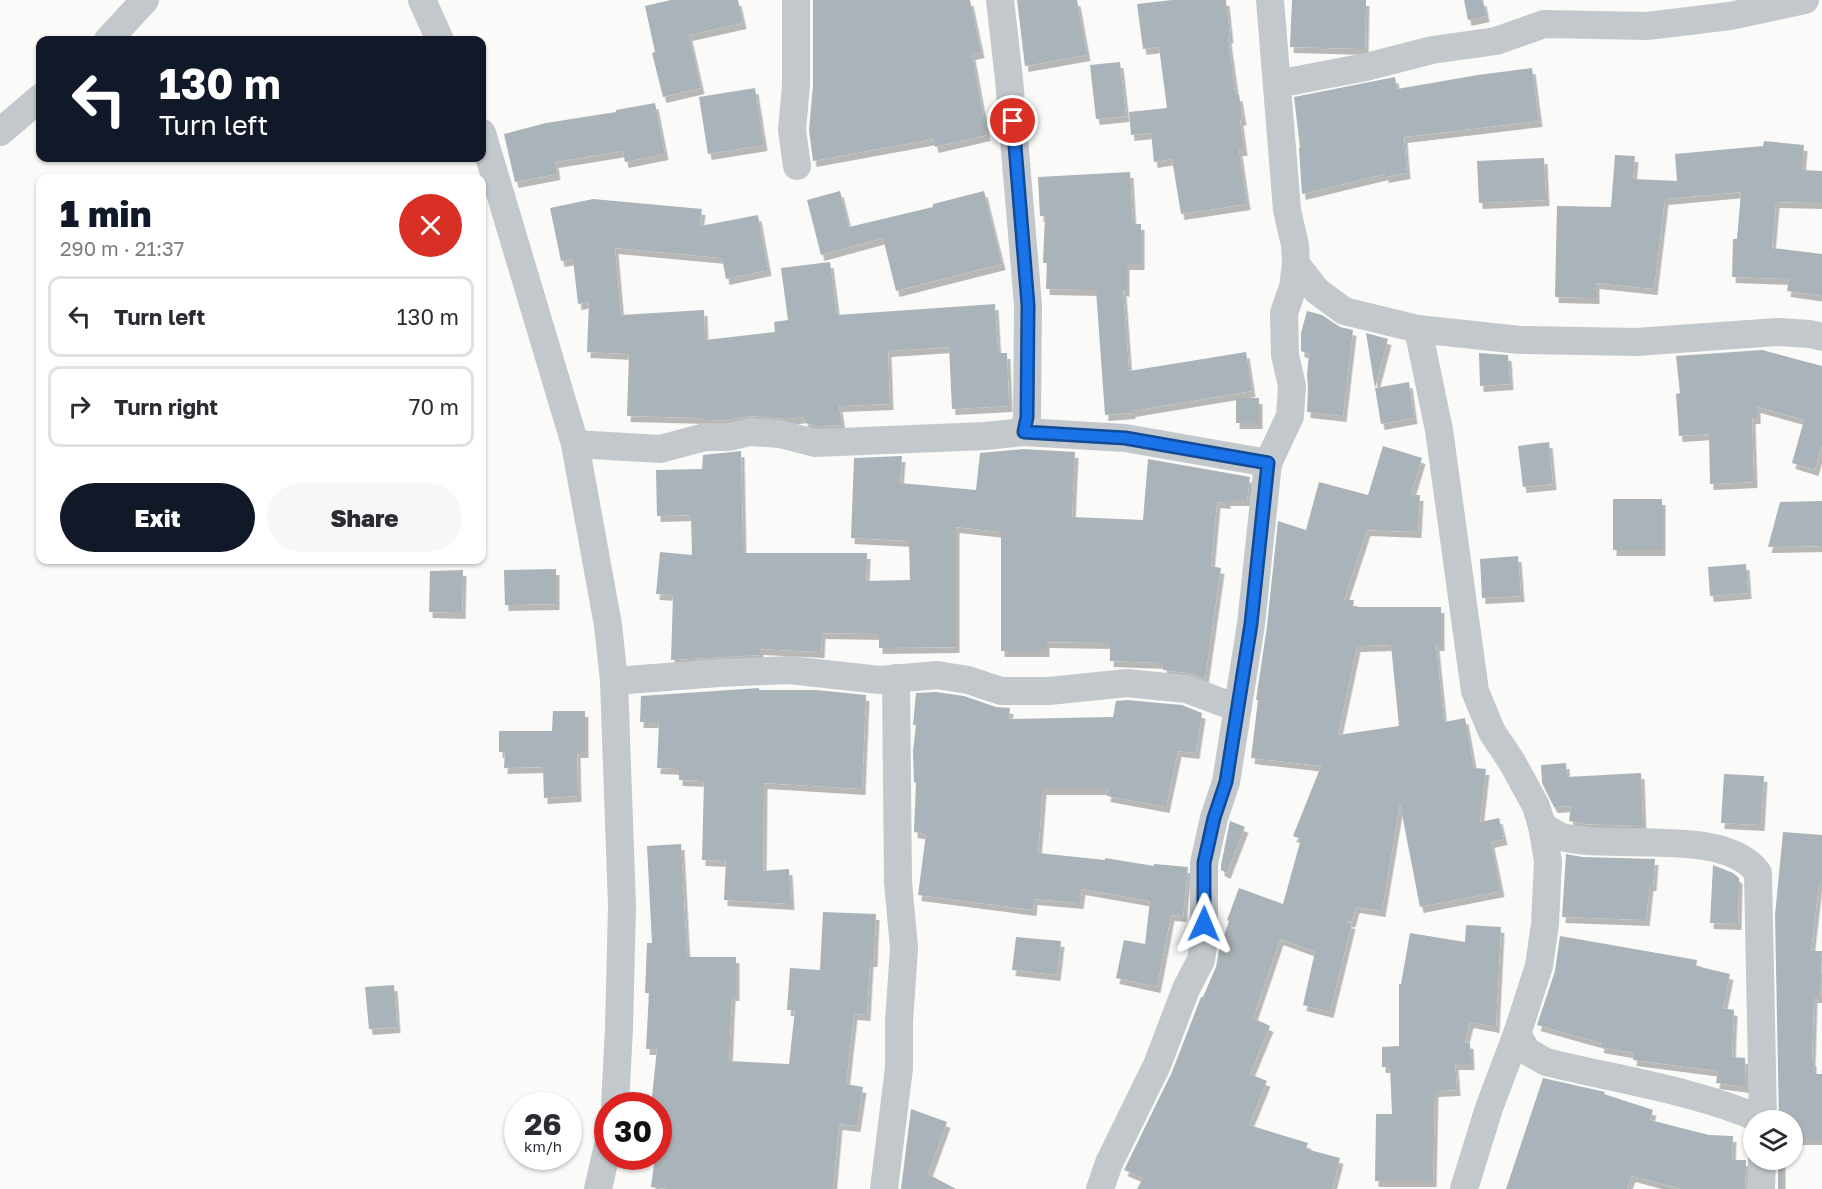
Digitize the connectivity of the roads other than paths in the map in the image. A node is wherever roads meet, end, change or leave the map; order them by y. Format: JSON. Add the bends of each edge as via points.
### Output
{"nodes":[{"id":1,"x":145,"y":0,"type":"edge"},
{"id":2,"x":422,"y":0,"type":"edge"},
{"id":3,"x":796,"y":0,"type":"edge"},
{"id":4,"x":1000,"y":0,"type":"edge"},
{"id":5,"x":1270,"y":0,"type":"edge"},
{"id":6,"x":1805,"y":0,"type":"edge"},
{"id":7,"x":112,"y":36,"type":"edge"},
{"id":8,"x":438,"y":36,"type":"edge"},
{"id":9,"x":1277,"y":84,"type":"junction"},
{"id":10,"x":36,"y":101,"type":"edge"},
{"id":11,"x":0,"y":132,"type":"edge"},
{"id":12,"x":486,"y":146,"type":"edge"},
{"id":13,"x":797,"y":166,"type":"dead end"},
{"id":14,"x":1296,"y":264,"type":"junction"},
{"id":15,"x":1418,"y":330,"type":"junction"},
{"id":16,"x":1822,"y":337,"type":"edge"},
{"id":17,"x":1024,"y":432,"type":"junction"},
{"id":18,"x":575,"y":444,"type":"junction"},
{"id":19,"x":1268,"y":463,"type":"junction"},
{"id":20,"x":896,"y":678,"type":"junction"},
{"id":21,"x":614,"y":681,"type":"junction"},
{"id":22,"x":1238,"y":708,"type":"junction"},
{"id":23,"x":1542,"y":826,"type":"junction"},
{"id":24,"x":1517,"y":1034,"type":"junction"},
{"id":25,"x":616,"y":1092,"type":"edge"},
{"id":26,"x":1763,"y":1110,"type":"edge"},
{"id":27,"x":1743,"y":1112,"type":"edge"},
{"id":28,"x":602,"y":1170,"type":"edge"},
{"id":29,"x":1762,"y":1170,"type":"edge"},
{"id":30,"x":598,"y":1189,"type":"edge"},
{"id":31,"x":884,"y":1189,"type":"edge"},
{"id":32,"x":1100,"y":1189,"type":"edge"},
{"id":33,"x":1464,"y":1189,"type":"edge"},
{"id":34,"x":1761,"y":1189,"type":"edge"}],
"edges":[{"from":1,"to":7,"type":"street"},
{"from":2,"to":8,"type":"street"},
{"from":3,"to":13,"type":"street","via":[[792,130]]},
{"from":4,"to":17,"type":"street","via":[[1028,305]]},
{"from":5,"to":9,"type":"street"},
{"from":6,"to":9,"type":"street","via":[[1730,16],[1647,26],[1544,24],[1496,41],[1432,50]]},
{"from":9,"to":14,"type":"street","via":[[1287,210]]},
{"from":10,"to":11,"type":"street"},
{"from":12,"to":18,"type":"street"},
{"from":14,"to":15,"type":"street","via":[[1317,291],[1344,310]]},
{"from":14,"to":19,"type":"street","via":[[1284,313],[1285,355],[1292,386],[1290,416]]},
{"from":15,"to":16,"type":"street","via":[[1520,340],[1636,342],[1777,332]]},
{"from":15,"to":23,"type":"street","via":[[1439,430],[1475,692],[1492,732],[1536,806]]},
{"from":17,"to":18,"type":"street","via":[[816,443],[750,432],[705,437],[660,449]]},
{"from":17,"to":19,"type":"street","via":[[1125,438]]},
{"from":18,"to":21,"type":"street","via":[[608,625]]},
{"from":19,"to":22,"type":"street"},
{"from":20,"to":21,"type":"street","via":[[880,680],[789,670]]},
{"from":20,"to":22,"type":"street","via":[[937,675],[1001,691],[1049,691],[1127,683],[1186,689]]},
{"from":20,"to":31,"type":"street","via":[[898,882],[904,948],[899,1068]]},
{"from":21,"to":25,"type":"street","via":[[622,906]]},
{"from":22,"to":32,"type":"street","via":[[1226,782],[1204,863],[1201,960]]},
{"from":23,"to":24,"type":"street","via":[[1548,861],[1545,924],[1539,966]]},
{"from":23,"to":26,"type":"street","via":[[1576,839],[1654,841],[1710,848],[1731,853],[1753,865],[1758,873]]},
{"from":24,"to":27,"type":"street","via":[[1527,1051],[1546,1062]]},
{"from":24,"to":33,"type":"street"},
{"from":28,"to":30,"type":"street"},
{"from":29,"to":34,"type":"street"}]}
